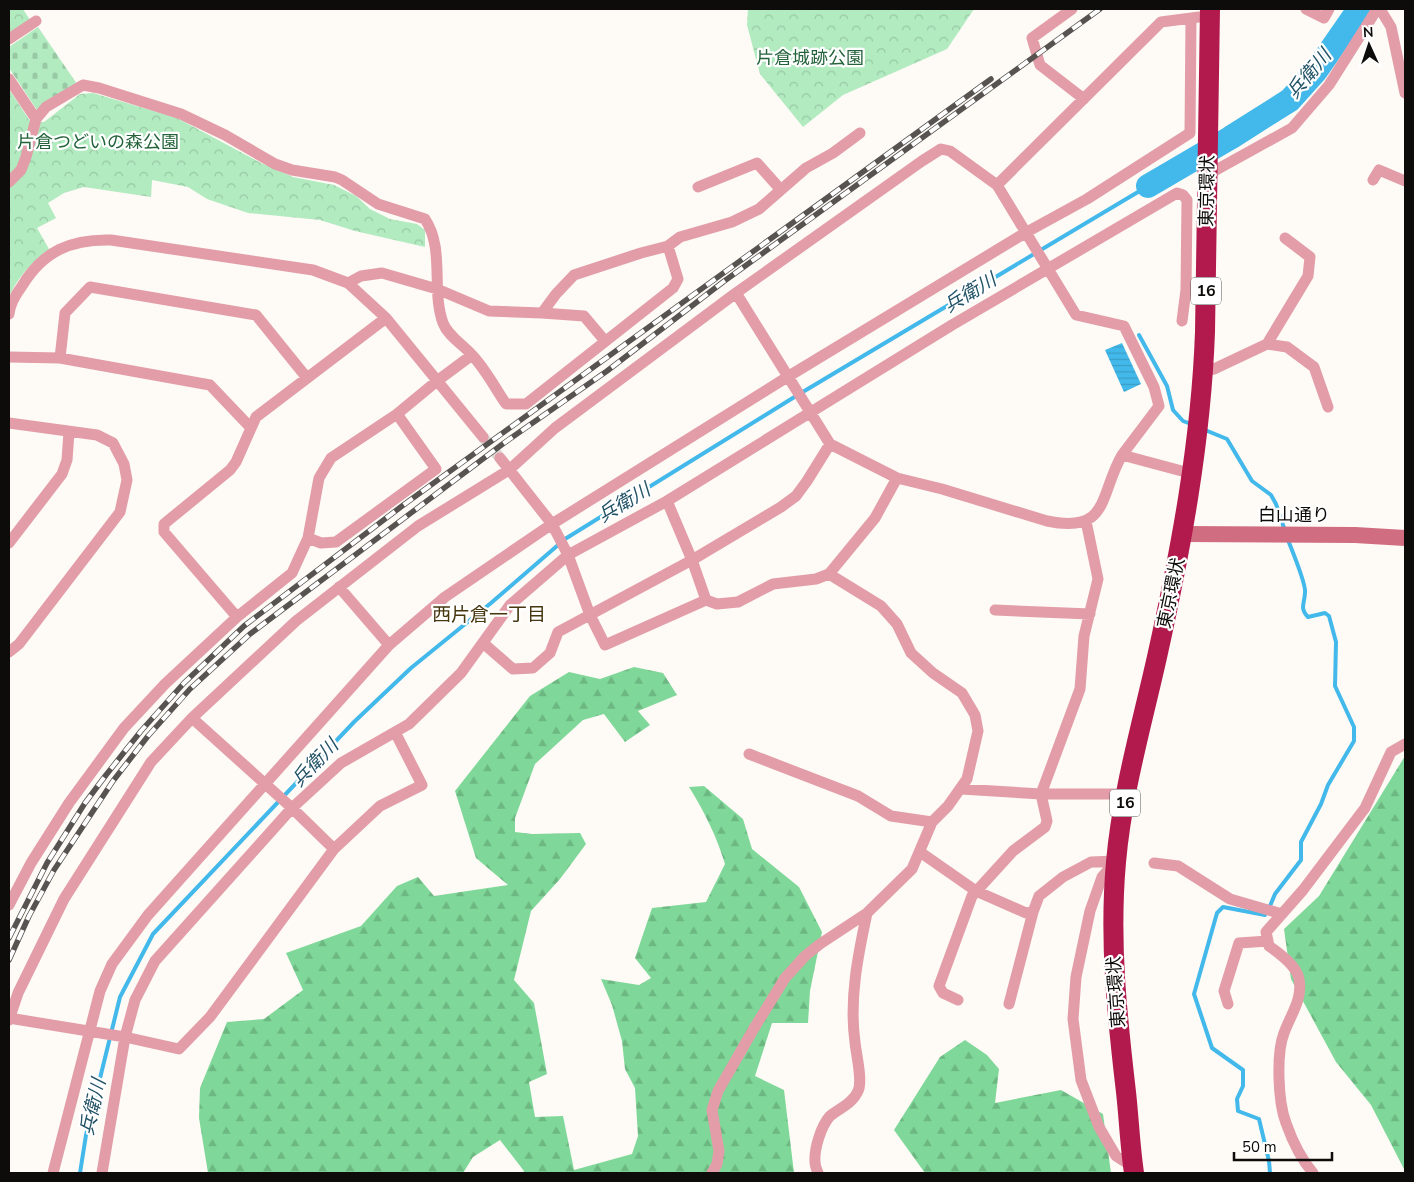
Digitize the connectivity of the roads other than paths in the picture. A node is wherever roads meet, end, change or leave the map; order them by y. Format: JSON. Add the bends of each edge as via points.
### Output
{"nodes":[{"id":1,"x":1072,"y":9,"type":"edge"},
{"id":2,"x":1306,"y":9,"type":"edge"},
{"id":3,"x":1329,"y":9,"type":"edge"},
{"id":4,"x":1378,"y":9,"type":"edge"},
{"id":5,"x":1204,"y":14,"type":"edge"},
{"id":6,"x":36,"y":21,"type":"dead end"},
{"id":7,"x":9,"y":39,"type":"edge"},
{"id":8,"x":9,"y":79,"type":"edge"},
{"id":9,"x":1405,"y":93,"type":"edge"},
{"id":10,"x":1084,"y":98,"type":"junction"},
{"id":11,"x":36,"y":119,"type":"junction"},
{"id":12,"x":860,"y":133,"type":"dead end"},
{"id":13,"x":1207,"y":169,"type":"junction"},
{"id":14,"x":1373,"y":180,"type":"dead end"},
{"id":15,"x":1405,"y":180,"type":"edge"},
{"id":16,"x":9,"y":182,"type":"edge"},
{"id":17,"x":997,"y":185,"type":"junction"},
{"id":18,"x":698,"y":187,"type":"dead end"},
{"id":19,"x":781,"y":190,"type":"junction"},
{"id":20,"x":1025,"y":233,"type":"junction"},
{"id":21,"x":1285,"y":238,"type":"dead end"},
{"id":22,"x":668,"y":246,"type":"junction"},
{"id":23,"x":1044,"y":264,"type":"junction"},
{"id":24,"x":348,"y":283,"type":"junction"},
{"id":25,"x":436,"y":289,"type":"junction"},
{"id":26,"x":736,"y":293,"type":"junction"},
{"id":27,"x":542,"y":313,"type":"junction"},
{"id":28,"x":9,"y":314,"type":"edge"},
{"id":29,"x":386,"y":318,"type":"junction"},
{"id":30,"x":1182,"y":321,"type":"dead end"},
{"id":31,"x":605,"y":341,"type":"junction"},
{"id":32,"x":1267,"y":344,"type":"junction"},
{"id":33,"x":472,"y":355,"type":"junction"},
{"id":34,"x":9,"y":357,"type":"edge"},
{"id":35,"x":60,"y":358,"type":"junction"},
{"id":36,"x":1204,"y":371,"type":"junction"},
{"id":37,"x":789,"y":376,"type":"junction"},
{"id":38,"x":307,"y":378,"type":"junction"},
{"id":39,"x":437,"y":381,"type":"junction"},
{"id":40,"x":1328,"y":407,"type":"dead end"},
{"id":41,"x":811,"y":412,"type":"junction"},
{"id":42,"x":397,"y":414,"type":"junction"},
{"id":43,"x":9,"y":423,"type":"edge"},
{"id":44,"x":250,"y":427,"type":"junction"},
{"id":45,"x":69,"y":432,"type":"junction"},
{"id":46,"x":483,"y":437,"type":"tunnel mouth"},
{"id":47,"x":830,"y":444,"type":"junction"},
{"id":48,"x":1122,"y":455,"type":"junction"},
{"id":49,"x":500,"y":458,"type":"tunnel mouth"},
{"id":50,"x":510,"y":470,"type":"junction"},
{"id":51,"x":1193,"y":474,"type":"junction"},
{"id":52,"x":897,"y":478,"type":"junction"},
{"id":53,"x":667,"y":501,"type":"junction"},
{"id":54,"x":1086,"y":521,"type":"junction"},
{"id":55,"x":552,"y":524,"type":"junction"},
{"id":56,"x":1183,"y":534,"type":"junction"},
{"id":57,"x":308,"y":538,"type":"junction"},
{"id":58,"x":1405,"y":538,"type":"edge"},
{"id":59,"x":9,"y":543,"type":"edge"},
{"id":60,"x":566,"y":552,"type":"junction"},
{"id":61,"x":692,"y":560,"type":"junction"},
{"id":62,"x":829,"y":574,"type":"junction"},
{"id":63,"x":339,"y":587,"type":"junction"},
{"id":64,"x":706,"y":600,"type":"junction"},
{"id":65,"x":995,"y":610,"type":"dead end"},
{"id":66,"x":1090,"y":614,"type":"junction"},
{"id":67,"x":590,"y":616,"type":"junction"},
{"id":68,"x":237,"y":617,"type":"junction"},
{"id":69,"x":483,"y":643,"type":"junction"},
{"id":70,"x":389,"y":645,"type":"junction"},
{"id":71,"x":9,"y":652,"type":"edge"},
{"id":72,"x":192,"y":718,"type":"junction"},
{"id":73,"x":395,"y":732,"type":"junction"},
{"id":74,"x":1405,"y":744,"type":"edge"},
{"id":75,"x":749,"y":754,"type":"dead end"},
{"id":76,"x":266,"y":786,"type":"junction"},
{"id":77,"x":960,"y":789,"type":"junction"},
{"id":78,"x":1041,"y":794,"type":"junction"},
{"id":79,"x":1126,"y":794,"type":"junction"},
{"id":80,"x":290,"y":807,"type":"junction"},
{"id":81,"x":932,"y":822,"type":"junction"},
{"id":82,"x":334,"y":849,"type":"junction"},
{"id":83,"x":920,"y":852,"type":"junction"},
{"id":84,"x":1116,"y":861,"type":"junction"},
{"id":85,"x":1154,"y":863,"type":"dead end"},
{"id":86,"x":976,"y":891,"type":"junction"},
{"id":87,"x":9,"y":905,"type":"edge"},
{"id":88,"x":1033,"y":912,"type":"junction"},
{"id":89,"x":868,"y":914,"type":"junction"},
{"id":90,"x":1282,"y":914,"type":"junction"},
{"id":91,"x":1268,"y":941,"type":"junction"},
{"id":92,"x":958,"y":1000,"type":"dead end"},
{"id":93,"x":1009,"y":1004,"type":"dead end"},
{"id":94,"x":1228,"y":1004,"type":"dead end"},
{"id":95,"x":9,"y":1019,"type":"edge"},
{"id":96,"x":95,"y":1032,"type":"junction"},
{"id":97,"x":122,"y":1036,"type":"junction"},
{"id":98,"x":1134,"y":1170,"type":"edge"},
{"id":99,"x":53,"y":1173,"type":"edge"},
{"id":100,"x":102,"y":1173,"type":"edge"},
{"id":101,"x":712,"y":1173,"type":"edge"},
{"id":102,"x":818,"y":1173,"type":"edge"},
{"id":103,"x":1313,"y":1173,"type":"edge"}],
"edges":[{"from":1,"to":10,"type":"street","via":[[1032,38],[1040,64]]},
{"from":2,"to":3,"type":"street","via":[[1324,18]]},
{"from":4,"to":9,"type":"street","via":[[1391,27]]},
{"from":4,"to":13,"type":"street","via":[[1329,84],[1292,128]]},
{"from":5,"to":10,"type":"street","via":[[1160,22]]},
{"from":5,"to":13,"type":"highway","name":"東京環状","number":"16"},
{"from":5,"to":20,"type":"street","via":[[1190,133],[1087,199]]},
{"from":6,"to":7,"type":"street"},
{"from":8,"to":11,"type":"street"},
{"from":10,"to":17,"type":"street"},
{"from":11,"to":16,"type":"street","via":[[21,170]]},
{"from":11,"to":25,"type":"street","via":[[46,107],[83,85],[99,88],[181,114],[275,164],[335,177],[378,204],[425,218],[436,256]]},
{"from":12,"to":19,"type":"street","via":[[806,168]]},
{"from":13,"to":36,"type":"highway","name":"東京環状","number":"16"},
{"from":14,"to":15,"type":"street","via":[[1379,170]]},
{"from":17,"to":20,"type":"street"},
{"from":17,"to":26,"type":"street","via":[[950,151],[941,149]]},
{"from":18,"to":19,"type":"street","via":[[757,163]]},
{"from":19,"to":22,"type":"street","via":[[759,208],[732,222],[680,237]]},
{"from":20,"to":23,"type":"street"},
{"from":20,"to":37,"type":"street"},
{"from":21,"to":32,"type":"street","via":[[1310,257],[1308,276]]},
{"from":22,"to":27,"type":"street","via":[[574,275]]},
{"from":22,"to":31,"type":"street","via":[[678,279],[673,288]]},
{"from":23,"to":30,"type":"street","via":[[1176,193],[1183,195],[1187,200],[1186,290]]},
{"from":23,"to":41,"type":"street"},
{"from":23,"to":48,"type":"street","via":[[1076,314],[1124,326],[1154,387],[1159,406]]},
{"from":24,"to":25,"type":"street","via":[[361,276],[382,273]]},
{"from":24,"to":28,"type":"street","via":[[312,270],[92,239],[55,251],[40,263],[17,294]]},
{"from":24,"to":29,"type":"street"},
{"from":25,"to":27,"type":"street","via":[[489,310]]},
{"from":25,"to":33,"type":"street","via":[[443,324]]},
{"from":26,"to":37,"type":"street"},
{"from":26,"to":50,"type":"street","via":[[554,428]]},
{"from":27,"to":31,"type":"street","via":[[584,316]]},
{"from":29,"to":38,"type":"street"},
{"from":29,"to":39,"type":"street"},
{"from":31,"to":33,"type":"street","via":[[526,404],[506,404]]},
{"from":32,"to":36,"type":"street"},
{"from":32,"to":40,"type":"street","via":[[1288,347],[1314,367]]},
{"from":33,"to":39,"type":"street"},
{"from":34,"to":35,"type":"street"},
{"from":35,"to":38,"type":"street","via":[[65,313],[90,287],[256,314]]},
{"from":35,"to":44,"type":"street","via":[[210,384]]},
{"from":36,"to":51,"type":"highway","name":"東京環状","number":"16"},
{"from":37,"to":41,"type":"street"},
{"from":37,"to":55,"type":"street"},
{"from":38,"to":44,"type":"street","via":[[256,417]]},
{"from":39,"to":42,"type":"street"},
{"from":39,"to":46,"type":"street"},
{"from":41,"to":47,"type":"street"},
{"from":41,"to":53,"type":"street"},
{"from":42,"to":57,"type":"street","via":[[331,458],[319,478]]},
{"from":42,"to":57,"type":"street","via":[[436,468],[336,542],[321,543]]},
{"from":43,"to":45,"type":"street"},
{"from":44,"to":68,"type":"street","via":[[230,470],[164,524],[164,532]]},
{"from":45,"to":59,"type":"street","via":[[67,460],[62,474]]},
{"from":45,"to":71,"type":"street","via":[[97,435],[113,443],[124,464],[127,480],[120,512],[19,644]]},
{"from":47,"to":52,"type":"street"},
{"from":47,"to":61,"type":"street","via":[[796,496]]},
{"from":48,"to":51,"type":"street"},
{"from":48,"to":54,"type":"street","via":[[1102,506]]},
{"from":49,"to":50,"type":"street"},
{"from":50,"to":55,"type":"street"},
{"from":50,"to":63,"type":"street","via":[[418,526]]},
{"from":51,"to":56,"type":"highway","name":"東京環状","number":"16"},
{"from":52,"to":54,"type":"street","via":[[1046,521],[1061,524]]},
{"from":52,"to":62,"type":"street","via":[[875,518]]},
{"from":53,"to":60,"type":"street"},
{"from":53,"to":61,"type":"street"},
{"from":54,"to":66,"type":"street","via":[[1098,579]]},
{"from":55,"to":60,"type":"street"},
{"from":55,"to":70,"type":"street","via":[[445,597]]},
{"from":56,"to":58,"type":"street","name":"白山通り"},
{"from":56,"to":79,"type":"highway","name":"東京環状","number":"16"},
{"from":57,"to":68,"type":"street","via":[[292,573]]},
{"from":60,"to":67,"type":"street"},
{"from":60,"to":69,"type":"street","via":[[510,605]]},
{"from":61,"to":64,"type":"street"},
{"from":61,"to":67,"type":"street"},
{"from":62,"to":64,"type":"street","via":[[816,579],[773,584],[738,602],[717,604]]},
{"from":62,"to":77,"type":"street","via":[[881,606],[897,624],[911,653],[962,693],[975,715],[978,731],[967,779]]},
{"from":63,"to":70,"type":"street"},
{"from":63,"to":72,"type":"street","via":[[296,621]]},
{"from":64,"to":67,"type":"street","via":[[605,645]]},
{"from":65,"to":66,"type":"street"},
{"from":66,"to":78,"type":"street","via":[[1084,636],[1080,689]]},
{"from":67,"to":69,"type":"street","via":[[558,632],[550,653],[533,668],[513,669]]},
{"from":68,"to":87,"type":"street","via":[[165,684],[124,728],[69,803]]},
{"from":69,"to":73,"type":"street","via":[[461,673],[409,724]]},
{"from":70,"to":76,"type":"street"},
{"from":72,"to":76,"type":"street"},
{"from":72,"to":95,"type":"street","via":[[151,762],[64,899],[18,993]]},
{"from":73,"to":80,"type":"street","via":[[341,763]]},
{"from":73,"to":82,"type":"street","via":[[422,786],[380,806]]},
{"from":74,"to":90,"type":"street","via":[[1391,752],[1365,808]]},
{"from":75,"to":81,"type":"street","via":[[858,796],[891,816]]},
{"from":76,"to":80,"type":"street"},
{"from":76,"to":96,"type":"street","via":[[148,915],[124,946],[100,991]]},
{"from":77,"to":78,"type":"street"},
{"from":77,"to":81,"type":"street"},
{"from":78,"to":79,"type":"street"},
{"from":78,"to":86,"type":"street","via":[[1047,821],[1045,827],[1013,851]]},
{"from":79,"to":84,"type":"highway","name":"東京環状","number":"16"},
{"from":80,"to":82,"type":"street"},
{"from":80,"to":97,"type":"street","via":[[155,961],[135,1000]]},
{"from":81,"to":83,"type":"street"},
{"from":82,"to":97,"type":"street","via":[[210,1017],[179,1049]]},
{"from":83,"to":86,"type":"street"},
{"from":83,"to":89,"type":"street","via":[[912,869]]},
{"from":84,"to":88,"type":"street","via":[[1091,862],[1064,877],[1038,896]]},
{"from":84,"to":98,"type":"highway","name":"東京環状","number":"16","via":[[1114,974]]},
{"from":84,"to":98,"type":"street","via":[[1102,877],[1090,911],[1076,977],[1073,1019],[1081,1080],[1099,1127],[1116,1156]]},
{"from":85,"to":90,"type":"street","via":[[1178,866],[1230,899]]},
{"from":86,"to":88,"type":"street","via":[[1026,913]]},
{"from":86,"to":92,"type":"street","via":[[940,986],[943,993]]},
{"from":88,"to":93,"type":"street"},
{"from":89,"to":101,"type":"street","via":[[805,956],[785,978],[753,1030],[718,1091],[712,1110],[719,1151]]},
{"from":89,"to":102,"type":"street","via":[[859,952],[853,1018],[859,1090],[852,1101],[830,1117],[820,1130],[814,1162]]},
{"from":90,"to":91,"type":"street","via":[[1266,932]]},
{"from":91,"to":94,"type":"street","via":[[1239,943],[1224,991]]},
{"from":91,"to":103,"type":"street","via":[[1269,946],[1285,957],[1299,976],[1300,996],[1283,1034],[1278,1073],[1285,1122]]},
{"from":95,"to":96,"type":"street"},
{"from":96,"to":97,"type":"street"},
{"from":96,"to":99,"type":"street"},
{"from":97,"to":100,"type":"street"}]}
